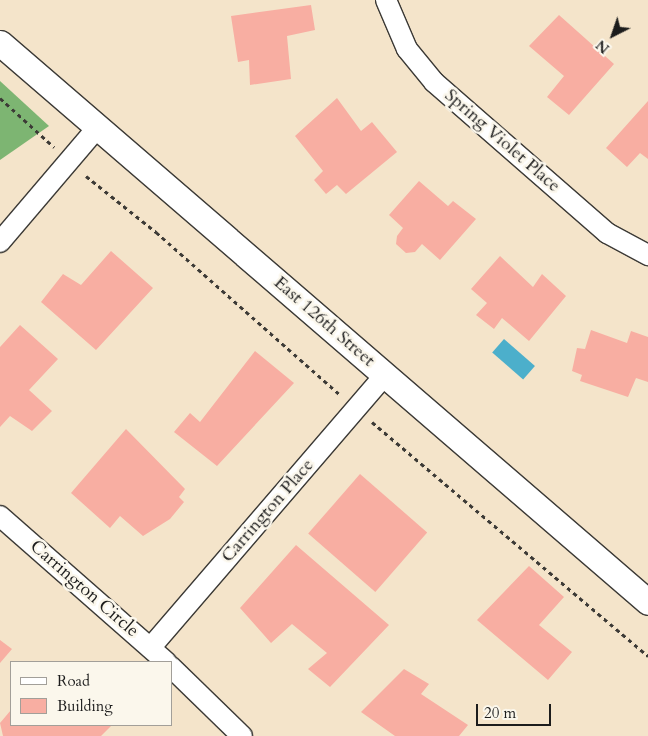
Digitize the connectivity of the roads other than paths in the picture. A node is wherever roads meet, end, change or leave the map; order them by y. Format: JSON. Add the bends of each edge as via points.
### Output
{"nodes":[{"id":1,"x":386,"y":0,"type":"edge"},
{"id":2,"x":0,"y":43,"type":"edge"},
{"id":3,"x":98,"y":127,"type":"junction"},
{"id":4,"x":0,"y":242,"type":"edge"},
{"id":5,"x":648,"y":254,"type":"edge"},
{"id":6,"x":385,"y":375,"type":"junction"},
{"id":7,"x":0,"y":516,"type":"edge"},
{"id":8,"x":648,"y":602,"type":"edge"},
{"id":9,"x":150,"y":647,"type":"junction"},
{"id":10,"x":165,"y":661,"type":"edge"},
{"id":11,"x":172,"y":668,"type":"edge"},
{"id":12,"x":242,"y":736,"type":"edge"}],
"edges":[{"from":1,"to":5,"type":"street","name":"Spring Violet Place","via":[[408,49],[434,82],[607,233]]},
{"from":2,"to":3,"type":"street","name":"East 126th Street"},
{"from":3,"to":4,"type":"street"},
{"from":3,"to":6,"type":"street","name":"East 126th Street"},
{"from":6,"to":8,"type":"street","name":"East 126th Street"},
{"from":6,"to":9,"type":"street","name":"Carrington Place"},
{"from":7,"to":9,"type":"street","name":"Carrington Circle"},
{"from":9,"to":10,"type":"street","name":"Carrington Circle"},
{"from":11,"to":12,"type":"street"}]}
